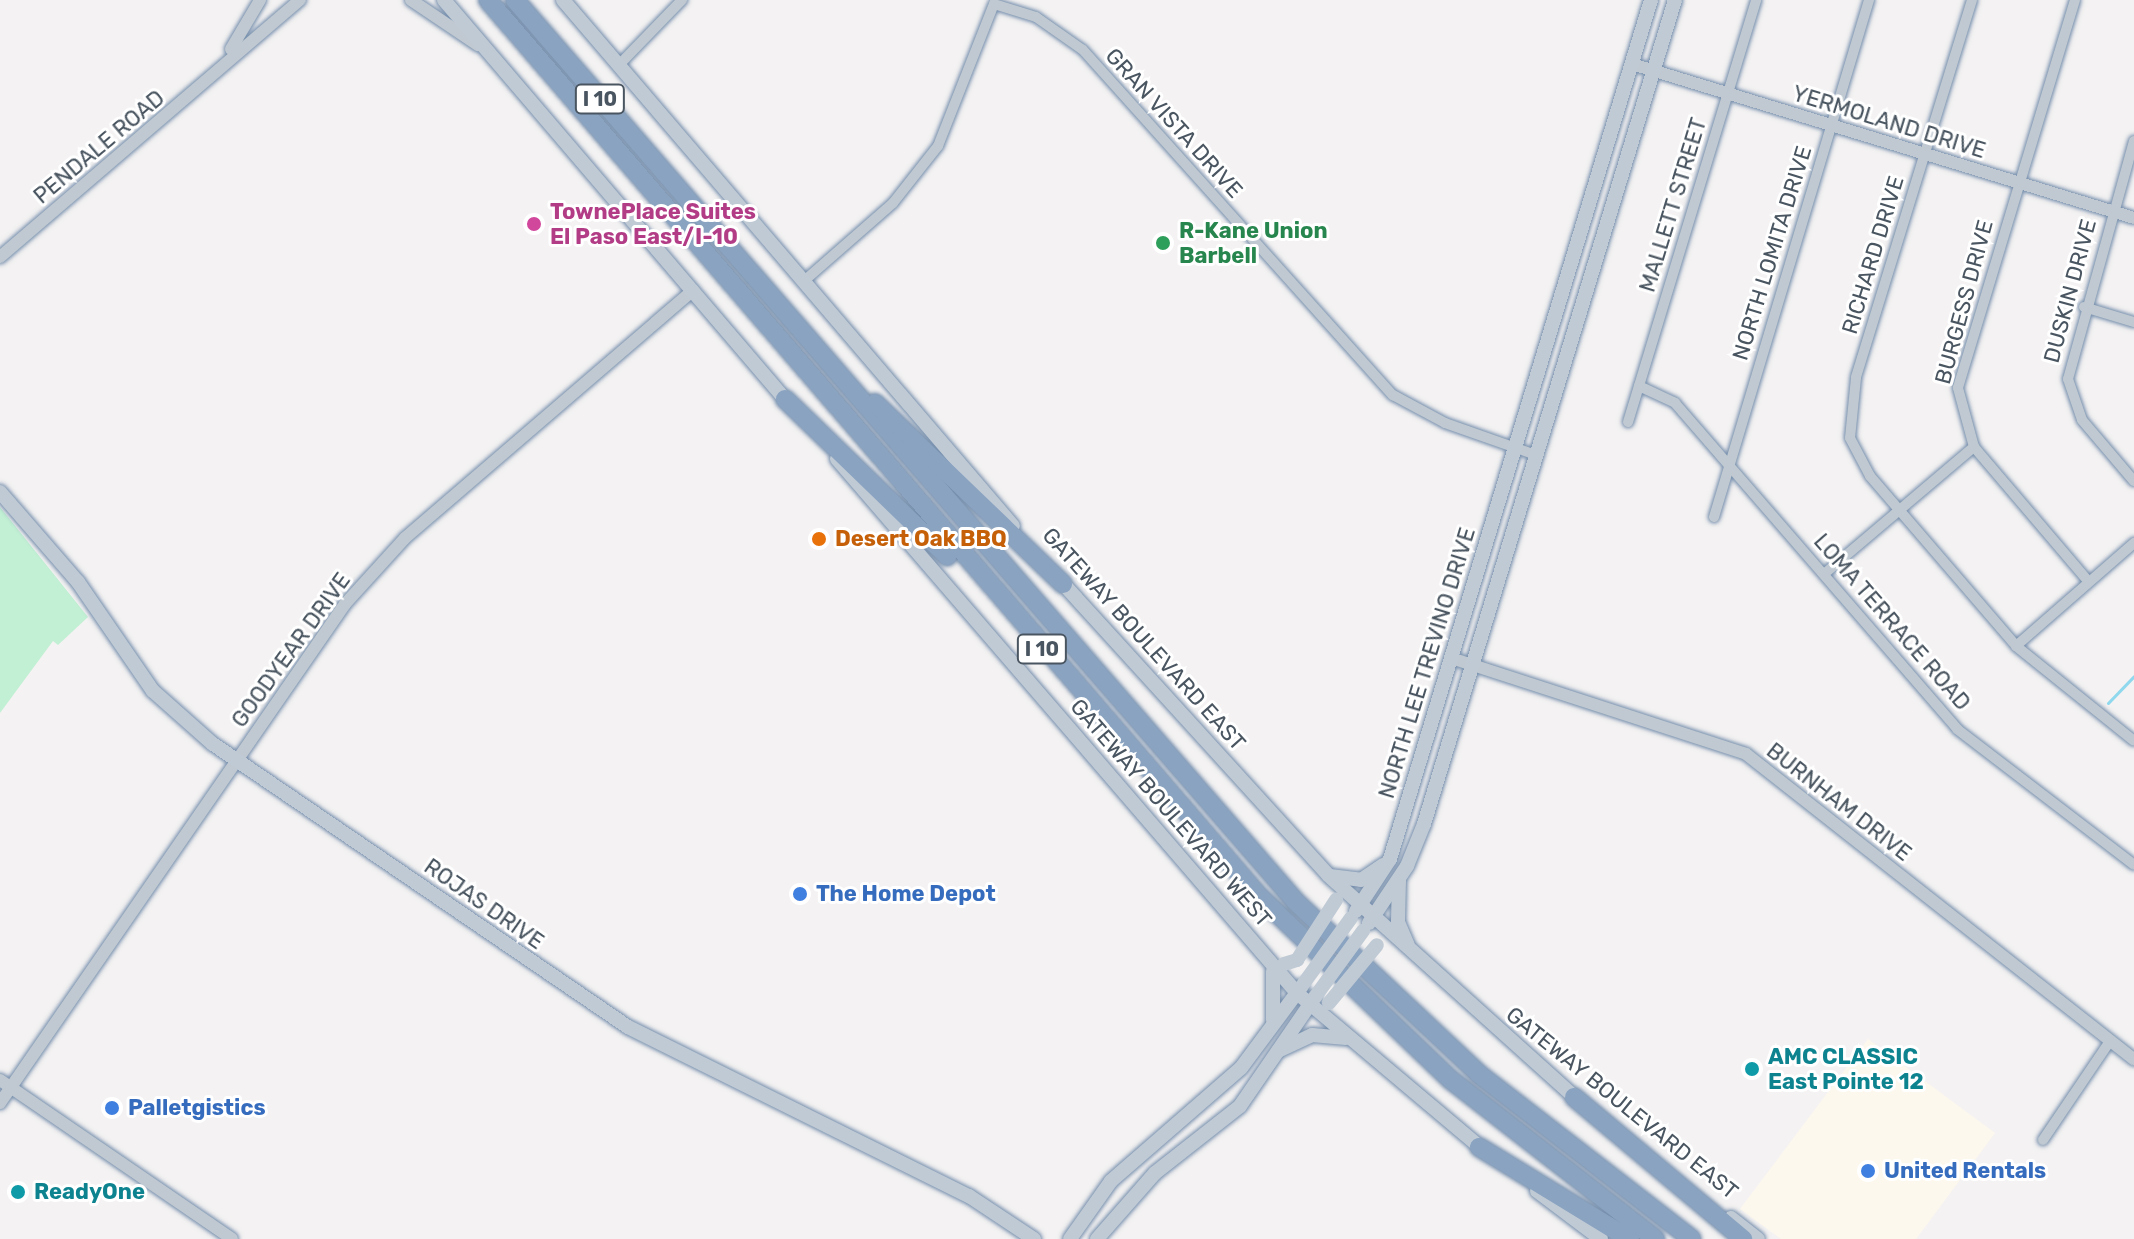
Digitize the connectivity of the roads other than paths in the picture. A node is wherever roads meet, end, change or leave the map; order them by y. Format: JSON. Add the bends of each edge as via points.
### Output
{"nodes":[{"id":1,"x":260,"y":0,"type":"edge"},
{"id":2,"x":300,"y":0,"type":"edge"},
{"id":3,"x":411,"y":0,"type":"edge"},
{"id":4,"x":444,"y":0,"type":"edge"},
{"id":5,"x":488,"y":0,"type":"edge"},
{"id":6,"x":515,"y":0,"type":"edge"},
{"id":7,"x":563,"y":0,"type":"edge"},
{"id":8,"x":682,"y":0,"type":"edge"},
{"id":9,"x":1651,"y":0,"type":"edge"},
{"id":10,"x":1675,"y":0,"type":"edge"},
{"id":11,"x":1756,"y":0,"type":"edge"},
{"id":12,"x":1869,"y":0,"type":"edge"},
{"id":13,"x":1972,"y":0,"type":"edge"},
{"id":14,"x":2075,"y":0,"type":"edge"},
{"id":15,"x":490,"y":54,"type":"junction"},
{"id":16,"x":1632,"y":64,"type":"junction"},
{"id":17,"x":221,"y":65,"type":"junction"},
{"id":18,"x":619,"y":65,"type":"junction"},
{"id":19,"x":1652,"y":70,"type":"junction"},
{"id":20,"x":1728,"y":93,"type":"junction"},
{"id":21,"x":1831,"y":125,"type":"junction"},
{"id":22,"x":2134,"y":141,"type":"edge"},
{"id":23,"x":1924,"y":154,"type":"junction"},
{"id":24,"x":2018,"y":182,"type":"junction"},
{"id":25,"x":2113,"y":211,"type":"junction"},
{"id":26,"x":2134,"y":218,"type":"edge"},
{"id":27,"x":0,"y":257,"type":"edge"},
{"id":28,"x":804,"y":281,"type":"junction"},
{"id":29,"x":693,"y":290,"type":"junction"},
{"id":30,"x":2084,"y":307,"type":"junction"},
{"id":31,"x":2134,"y":322,"type":"edge"},
{"id":32,"x":836,"y":374,"type":"junction"},
{"id":33,"x":1639,"y":386,"type":"junction"},
{"id":34,"x":785,"y":399,"type":"junction"},
{"id":35,"x":1628,"y":422,"type":"dead end"},
{"id":36,"x":1516,"y":446,"type":"junction"},
{"id":37,"x":1974,"y":447,"type":"junction"},
{"id":38,"x":1536,"y":455,"type":"junction"},
{"id":39,"x":1730,"y":464,"type":"junction"},
{"id":40,"x":2134,"y":481,"type":"edge"},
{"id":41,"x":0,"y":492,"type":"edge"},
{"id":42,"x":1899,"y":511,"type":"junction"},
{"id":43,"x":1714,"y":517,"type":"dead end"},
{"id":44,"x":2134,"y":543,"type":"edge"},
{"id":45,"x":1824,"y":574,"type":"junction"},
{"id":46,"x":2087,"y":580,"type":"junction"},
{"id":47,"x":1063,"y":584,"type":"junction"},
{"id":48,"x":2016,"y":646,"type":"junction"},
{"id":49,"x":1451,"y":658,"type":"junction"},
{"id":50,"x":1473,"y":665,"type":"junction"},
{"id":51,"x":1079,"y":693,"type":"junction"},
{"id":52,"x":2134,"y":741,"type":"edge"},
{"id":53,"x":236,"y":760,"type":"junction"},
{"id":54,"x":1390,"y":859,"type":"junction"},
{"id":55,"x":2134,"y":865,"type":"edge"},
{"id":56,"x":1328,"y":875,"type":"junction"},
{"id":57,"x":1399,"y":880,"type":"junction"},
{"id":58,"x":1355,"y":912,"type":"junction"},
{"id":59,"x":1373,"y":917,"type":"junction"},
{"id":60,"x":1412,"y":952,"type":"junction"},
{"id":61,"x":1277,"y":963,"type":"junction"},
{"id":62,"x":1301,"y":988,"type":"junction"},
{"id":63,"x":1318,"y":1001,"type":"junction"},
{"id":64,"x":1348,"y":1038,"type":"junction"},
{"id":65,"x":1264,"y":1039,"type":"junction"},
{"id":66,"x":2110,"y":1041,"type":"junction"},
{"id":67,"x":1278,"y":1051,"type":"junction"},
{"id":68,"x":2134,"y":1059,"type":"edge"},
{"id":69,"x":6,"y":1083,"type":"edge"},
{"id":70,"x":1574,"y":1097,"type":"junction"},
{"id":71,"x":0,"y":1103,"type":"edge"},
{"id":72,"x":2043,"y":1140,"type":"dead end"},
{"id":73,"x":1479,"y":1147,"type":"junction"},
{"id":74,"x":1586,"y":1232,"type":"edge"},
{"id":75,"x":232,"y":1239,"type":"edge"},
{"id":76,"x":1034,"y":1239,"type":"edge"},
{"id":77,"x":1070,"y":1239,"type":"edge"},
{"id":78,"x":1097,"y":1239,"type":"edge"},
{"id":79,"x":1601,"y":1239,"type":"edge"},
{"id":80,"x":1630,"y":1239,"type":"edge"},
{"id":81,"x":1655,"y":1239,"type":"edge"},
{"id":82,"x":1692,"y":1239,"type":"edge"},
{"id":83,"x":1743,"y":1239,"type":"edge"},
{"id":84,"x":1758,"y":1239,"type":"edge"}],
"edges":[{"from":1,"to":17,"type":"street","name":"PENDALE ROAD"},
{"from":2,"to":17,"type":"street","name":"PENDALE ROAD"},
{"from":3,"to":15,"type":"street"},
{"from":4,"to":15,"type":"main road","name":"GATEWAY BOULEVARD WEST"},
{"from":5,"to":51,"type":"highway","number":"I 10"},
{"from":6,"to":32,"type":"highway","number":"I 10"},
{"from":7,"to":18,"type":"main road","name":"GATEWAY BOULEVARD EAST"},
{"from":8,"to":18,"type":"street"},
{"from":9,"to":16,"type":"main road","name":"NORTH LEE TREVINO DRIVE"},
{"from":10,"to":19,"type":"main road","name":"NORTH LEE TREVINO DRIVE"},
{"from":11,"to":20,"type":"street","name":"MALLETT STREET"},
{"from":12,"to":21,"type":"street","name":"NORTH LOMITA DRIVE"},
{"from":13,"to":23,"type":"street","name":"RICHARD DRIVE"},
{"from":14,"to":24,"type":"street","name":"BURGESS DRIVE"},
{"from":15,"to":29,"type":"main road","name":"GATEWAY BOULEVARD WEST"},
{"from":16,"to":19,"type":"street","name":"YERMOLAND DRIVE"},
{"from":16,"to":36,"type":"main road","name":"NORTH LEE TREVINO DRIVE"},
{"from":17,"to":27,"type":"street","name":"PENDALE ROAD"},
{"from":18,"to":28,"type":"main road","name":"GATEWAY BOULEVARD EAST"},
{"from":19,"to":20,"type":"street","name":"YERMOLAND DRIVE"},
{"from":19,"to":38,"type":"main road","name":"NORTH LEE TREVINO DRIVE"},
{"from":20,"to":21,"type":"street","name":"YERMOLAND DRIVE"},
{"from":20,"to":33,"type":"street","name":"MALLETT STREET"},
{"from":21,"to":23,"type":"street","name":"YERMOLAND DRIVE"},
{"from":21,"to":39,"type":"street","name":"NORTH LOMITA DRIVE"},
{"from":22,"to":25,"type":"street","name":"DUSKIN DRIVE"},
{"from":23,"to":24,"type":"street","name":"YERMOLAND DRIVE"},
{"from":23,"to":42,"type":"street","name":"RICHARD DRIVE","via":[[1849,407],[1855,453]]},
{"from":24,"to":25,"type":"street","name":"YERMOLAND DRIVE"},
{"from":24,"to":37,"type":"street","name":"BURGESS DRIVE","via":[[1958,388]]},
{"from":25,"to":26,"type":"street","name":"YERMOLAND DRIVE"},
{"from":25,"to":30,"type":"street","name":"DUSKIN DRIVE"},
{"from":28,"to":36,"type":"street","name":"GRAN VISTA DRIVE","via":[[893,203],[938,146],[994,4],[1036,17],[1083,50],[1393,395],[1445,423]]},
{"from":28,"to":47,"type":"main road","name":"GATEWAY BOULEVARD EAST"},
{"from":29,"to":34,"type":"main road","name":"GATEWAY BOULEVARD WEST"},
{"from":29,"to":53,"type":"street","name":"GOODYEAR DRIVE","via":[[405,538],[345,604]]},
{"from":30,"to":31,"type":"street"},
{"from":30,"to":40,"type":"street","name":"DUSKIN DRIVE","via":[[2069,361],[2070,395]]},
{"from":32,"to":47,"type":"highway"},
{"from":32,"to":82,"type":"highway","number":"I 10","via":[[1296,902],[1479,1074]]},
{"from":33,"to":35,"type":"street","name":"MALLETT STREET"},
{"from":33,"to":39,"type":"street","name":"LOMA TERRACE ROAD","via":[[1675,403]]},
{"from":34,"to":51,"type":"highway"},
{"from":34,"to":61,"type":"main road","name":"GATEWAY BOULEVARD WEST"},
{"from":36,"to":38,"type":"street","name":"GRAN VISTA DRIVE"},
{"from":36,"to":49,"type":"main road","name":"NORTH LEE TREVINO DRIVE"},
{"from":37,"to":42,"type":"street"},
{"from":37,"to":46,"type":"street","name":"BURGESS DRIVE"},
{"from":38,"to":50,"type":"main road","name":"NORTH LEE TREVINO DRIVE"},
{"from":39,"to":43,"type":"street","name":"NORTH LOMITA DRIVE"},
{"from":39,"to":45,"type":"street","name":"LOMA TERRACE ROAD"},
{"from":41,"to":53,"type":"main road","name":"ROJAS DRIVE","via":[[78,582],[153,691]]},
{"from":42,"to":45,"type":"street"},
{"from":42,"to":48,"type":"street","name":"RICHARD DRIVE"},
{"from":44,"to":46,"type":"street"},
{"from":45,"to":55,"type":"street","name":"LOMA TERRACE ROAD","via":[[1957,729]]},
{"from":46,"to":48,"type":"street"},
{"from":47,"to":56,"type":"main road","name":"GATEWAY BOULEVARD EAST"},
{"from":48,"to":52,"type":"street","name":"RICHARD DRIVE"},
{"from":49,"to":50,"type":"street","name":"BURNHAM DRIVE"},
{"from":49,"to":54,"type":"main road","name":"NORTH LEE TREVINO DRIVE"},
{"from":50,"to":57,"type":"main road","name":"NORTH LEE TREVINO DRIVE"},
{"from":50,"to":66,"type":"street","name":"BURNHAM DRIVE","via":[[1746,754]]},
{"from":51,"to":81,"type":"highway","number":"I 10","via":[[1258,895],[1407,1041]]},
{"from":53,"to":69,"type":"street","name":"GOODYEAR DRIVE"},
{"from":53,"to":76,"type":"main road","name":"ROJAS DRIVE","via":[[618,1021],[969,1196]]},
{"from":54,"to":56,"type":"main road","via":[[1361,880]]},
{"from":54,"to":58,"type":"main road","name":"NORTH LEE TREVINO DRIVE"},
{"from":56,"to":58,"type":"main road","name":"GATEWAY BOULEVARD EAST"},
{"from":56,"to":61,"type":"main road","bridge":true,"via":[[1336,900],[1297,960]]},
{"from":57,"to":59,"type":"main road","name":"NORTH LEE TREVINO DRIVE"},
{"from":57,"to":60,"type":"main road","via":[[1398,922]]},
{"from":58,"to":59,"type":"main road","name":"GATEWAY BOULEVARD EAST"},
{"from":58,"to":62,"type":"main road","name":"NORTH LEE TREVINO DRIVE","bridge":true},
{"from":59,"to":60,"type":"main road","name":"GATEWAY BOULEVARD EAST"},
{"from":59,"to":63,"type":"main road","name":"NORTH LEE TREVINO DRIVE","bridge":true},
{"from":60,"to":63,"type":"main road","bridge":true,"via":[[1377,945]]},
{"from":60,"to":70,"type":"main road","name":"GATEWAY BOULEVARD EAST"},
{"from":61,"to":62,"type":"main road","name":"GATEWAY BOULEVARD WEST"},
{"from":61,"to":65,"type":"main road","via":[[1278,1006]]},
{"from":62,"to":63,"type":"main road","name":"GATEWAY BOULEVARD WEST"},
{"from":62,"to":65,"type":"main road","name":"NORTH LEE TREVINO DRIVE"},
{"from":63,"to":64,"type":"main road"},
{"from":63,"to":67,"type":"main road","name":"NORTH LEE TREVINO DRIVE"},
{"from":64,"to":67,"type":"main road","via":[[1312,1035]]},
{"from":64,"to":73,"type":"main road"},
{"from":65,"to":77,"type":"main road","name":"NORTH LEE TREVINO DRIVE","via":[[1214,1097],[1111,1181]]},
{"from":66,"to":68,"type":"street","name":"BURNHAM DRIVE"},
{"from":66,"to":72,"type":"street"},
{"from":67,"to":78,"type":"main road","name":"NORTH LEE TREVINO DRIVE","via":[[1229,1118],[1155,1173]]},
{"from":69,"to":71,"type":"street","name":"GOODYEAR DRIVE"},
{"from":69,"to":75,"type":"street"},
{"from":70,"to":83,"type":"highway"},
{"from":70,"to":84,"type":"main road","name":"GATEWAY BOULEVARD EAST"},
{"from":73,"to":74,"type":"main road"},
{"from":73,"to":80,"type":"highway"},
{"from":74,"to":79,"type":"main road"}]}
